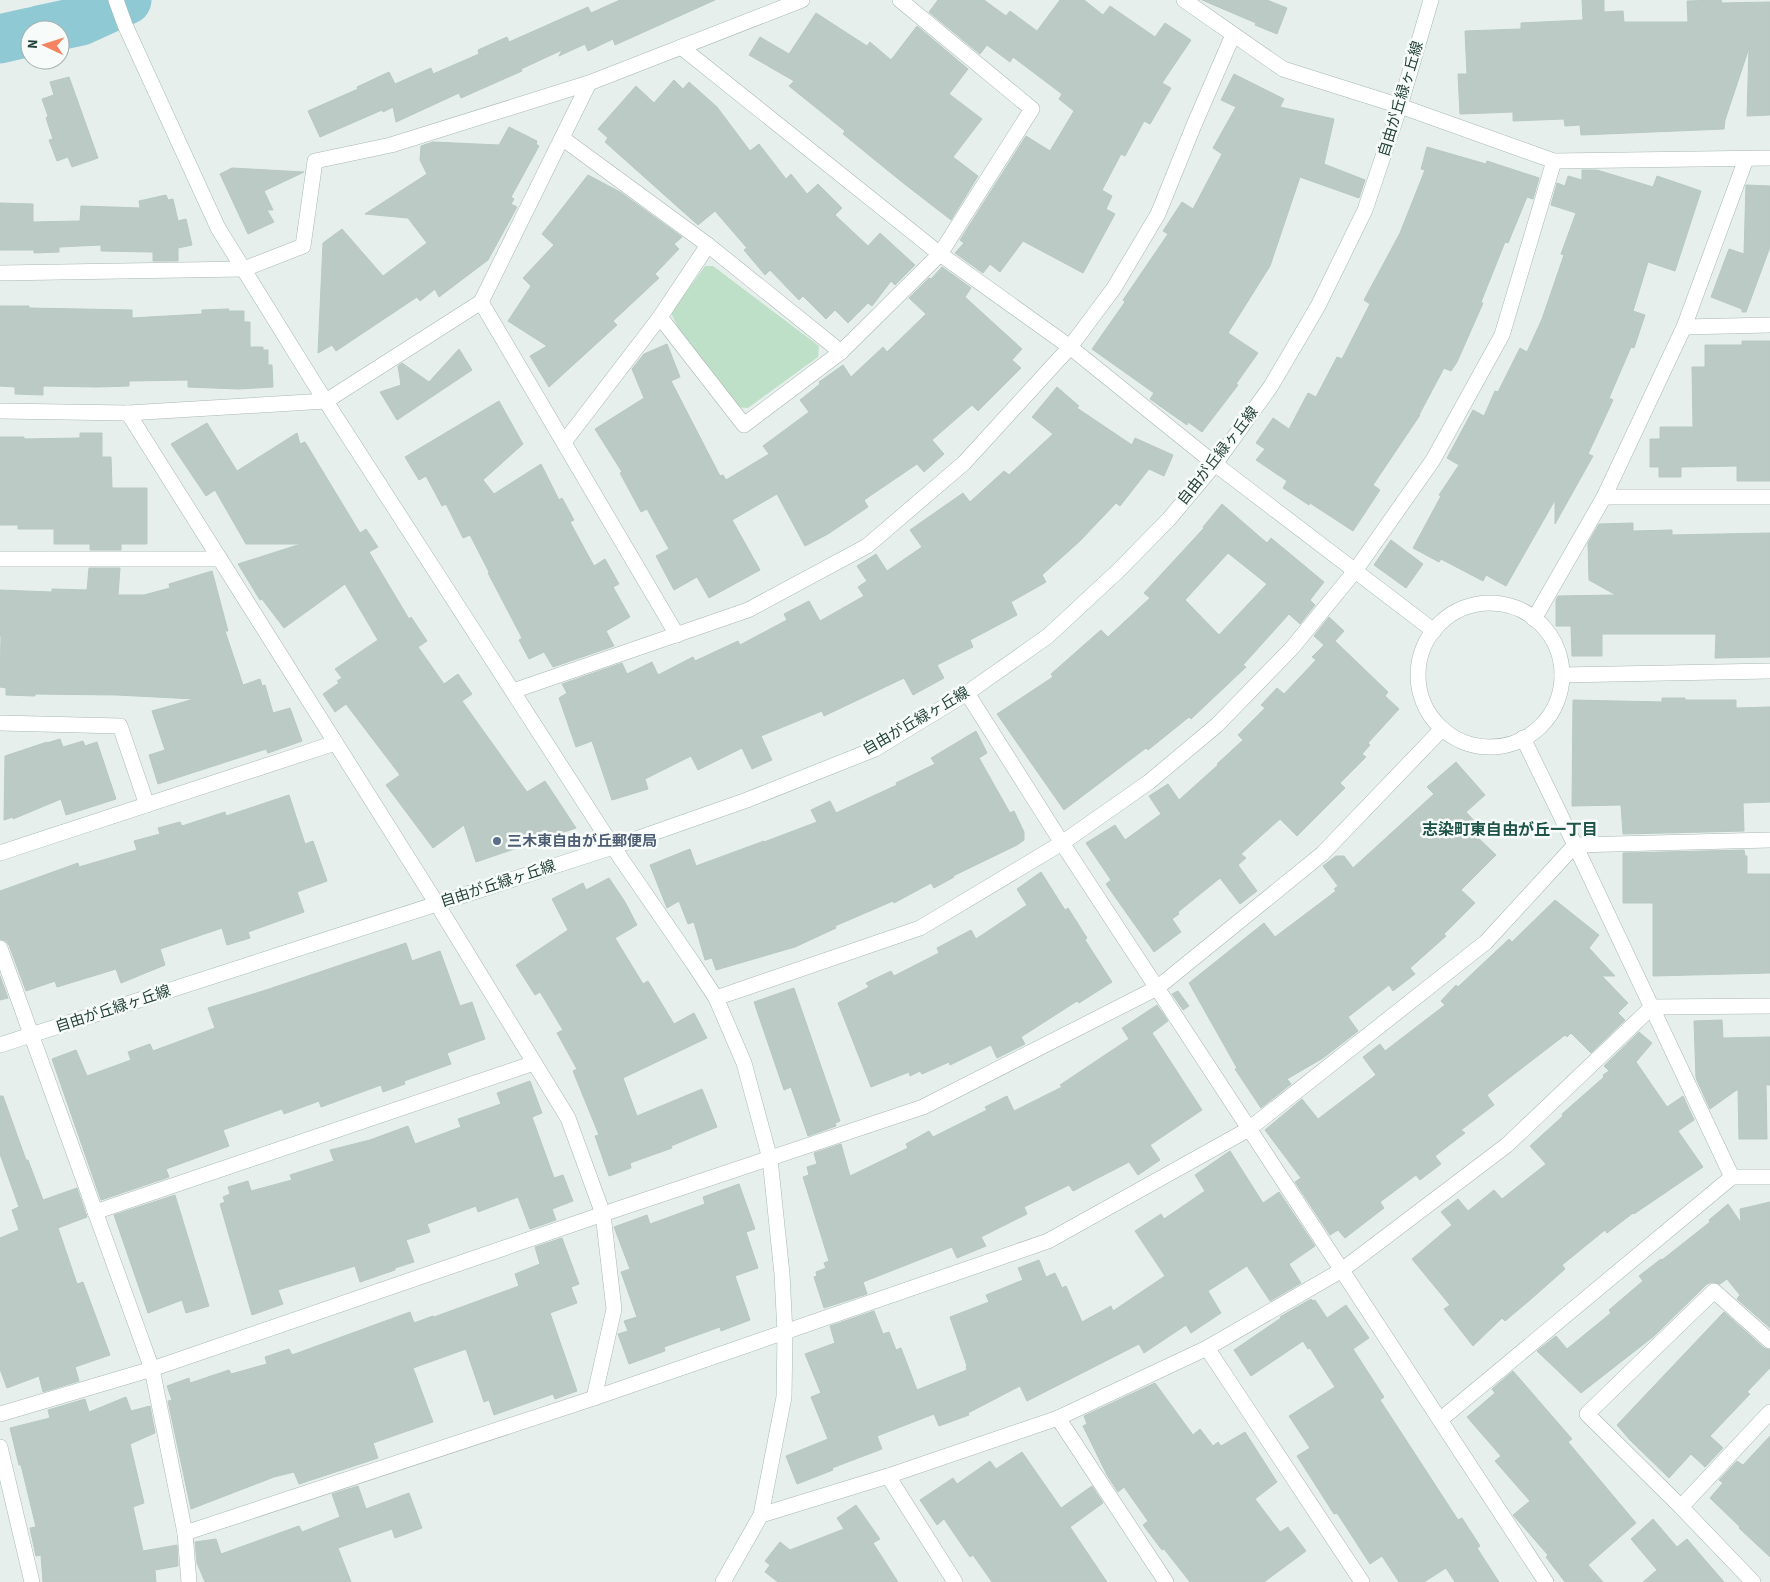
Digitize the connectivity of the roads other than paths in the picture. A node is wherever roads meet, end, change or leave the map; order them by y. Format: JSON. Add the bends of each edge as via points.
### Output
{"nodes":[{"id":1,"x":116,"y":0,"type":"edge"},
{"id":2,"x":802,"y":0,"type":"edge"},
{"id":3,"x":900,"y":0,"type":"edge"},
{"id":4,"x":1184,"y":0,"type":"edge"},
{"id":5,"x":1431,"y":0,"type":"edge"},
{"id":6,"x":1233,"y":35,"type":"junction"},
{"id":7,"x":681,"y":47,"type":"junction"},
{"id":8,"x":589,"y":83,"type":"junction"},
{"id":9,"x":1400,"y":106,"type":"junction"},
{"id":10,"x":562,"y":138,"type":"junction"},
{"id":11,"x":1770,"y":158,"type":"edge"},
{"id":12,"x":1746,"y":159,"type":"junction"},
{"id":13,"x":1554,"y":161,"type":"junction"},
{"id":14,"x":708,"y":245,"type":"junction"},
{"id":15,"x":940,"y":254,"type":"junction"},
{"id":16,"x":244,"y":269,"type":"junction"},
{"id":17,"x":0,"y":273,"type":"edge"},
{"id":18,"x":481,"y":302,"type":"junction"},
{"id":19,"x":660,"y":317,"type":"junction"},
{"id":20,"x":1770,"y":325,"type":"edge"},
{"id":21,"x":1684,"y":327,"type":"junction"},
{"id":22,"x":1070,"y":347,"type":"junction"},
{"id":23,"x":841,"y":352,"type":"junction"},
{"id":24,"x":326,"y":401,"type":"junction"},
{"id":25,"x":0,"y":411,"type":"edge"},
{"id":26,"x":128,"y":413,"type":"junction"},
{"id":27,"x":564,"y":441,"type":"junction"},
{"id":28,"x":1215,"y":464,"type":"junction"},
{"id":29,"x":1770,"y":497,"type":"edge"},
{"id":30,"x":1604,"y":498,"type":"junction"},
{"id":31,"x":0,"y":559,"type":"edge"},
{"id":32,"x":220,"y":559,"type":"junction"},
{"id":33,"x":1355,"y":571,"type":"junction"},
{"id":34,"x":1534,"y":619,"type":"junction"},
{"id":35,"x":1434,"y":631,"type":"junction"},
{"id":36,"x":677,"y":635,"type":"junction"},
{"id":37,"x":1770,"y":671,"type":"edge"},
{"id":38,"x":1562,"y":675,"type":"junction"},
{"id":39,"x":513,"y":691,"type":"junction"},
{"id":40,"x":967,"y":693,"type":"junction"},
{"id":41,"x":0,"y":723,"type":"edge"},
{"id":42,"x":1442,"y":729,"type":"junction"},
{"id":43,"x":1523,"y":738,"type":"junction"},
{"id":44,"x":335,"y":743,"type":"junction"},
{"id":45,"x":147,"y":804,"type":"junction"},
{"id":46,"x":1770,"y":840,"type":"edge"},
{"id":47,"x":1062,"y":843,"type":"junction"},
{"id":48,"x":1575,"y":845,"type":"junction"},
{"id":49,"x":613,"y":847,"type":"junction"},
{"id":50,"x":0,"y":853,"type":"edge"},
{"id":51,"x":436,"y":904,"type":"junction"},
{"id":52,"x":0,"y":948,"type":"edge"},
{"id":53,"x":1157,"y":988,"type":"junction"},
{"id":54,"x":716,"y":998,"type":"junction"},
{"id":55,"x":1770,"y":1006,"type":"edge"},
{"id":56,"x":1652,"y":1007,"type":"junction"},
{"id":57,"x":32,"y":1036,"type":"junction"},
{"id":58,"x":0,"y":1045,"type":"edge"},
{"id":59,"x":534,"y":1063,"type":"junction"},
{"id":60,"x":1249,"y":1129,"type":"junction"},
{"id":61,"x":770,"y":1159,"type":"junction"},
{"id":62,"x":1770,"y":1176,"type":"edge"},
{"id":63,"x":1732,"y":1177,"type":"junction"},
{"id":64,"x":95,"y":1212,"type":"junction"},
{"id":65,"x":604,"y":1214,"type":"junction"},
{"id":66,"x":1342,"y":1270,"type":"junction"},
{"id":67,"x":785,"y":1333,"type":"junction"},
{"id":68,"x":1770,"y":1341,"type":"edge"},
{"id":69,"x":1207,"y":1348,"type":"junction"},
{"id":70,"x":152,"y":1369,"type":"junction"},
{"id":71,"x":594,"y":1398,"type":"junction"},
{"id":72,"x":1770,"y":1412,"type":"edge"},
{"id":73,"x":0,"y":1414,"type":"edge"},
{"id":74,"x":1058,"y":1418,"type":"junction"},
{"id":75,"x":1440,"y":1420,"type":"junction"},
{"id":76,"x":0,"y":1447,"type":"edge"},
{"id":77,"x":888,"y":1476,"type":"junction"},
{"id":78,"x":1681,"y":1507,"type":"junction"},
{"id":79,"x":760,"y":1514,"type":"junction"},
{"id":80,"x":185,"y":1533,"type":"junction"},
{"id":81,"x":29,"y":1581,"type":"edge"},
{"id":82,"x":1749,"y":1581,"type":"edge"},
{"id":83,"x":189,"y":1582,"type":"edge"},
{"id":84,"x":723,"y":1582,"type":"edge"},
{"id":85,"x":955,"y":1582,"type":"edge"},
{"id":86,"x":1166,"y":1582,"type":"edge"},
{"id":87,"x":1362,"y":1582,"type":"edge"},
{"id":88,"x":1546,"y":1582,"type":"edge"}],
"edges":[{"from":1,"to":16,"type":"street","via":[[218,228]]},
{"from":2,"to":7,"type":"street"},
{"from":3,"to":15,"type":"street","via":[[1032,109]]},
{"from":4,"to":6,"type":"street"},
{"from":5,"to":9,"type":"street","name":"自由が丘緑ヶ丘線"},
{"from":6,"to":9,"type":"street","via":[[1283,69]]},
{"from":6,"to":22,"type":"street","via":[[1158,214],[1114,288]]},
{"from":7,"to":8,"type":"street"},
{"from":7,"to":15,"type":"street"},
{"from":8,"to":10,"type":"street"},
{"from":8,"to":16,"type":"street","via":[[391,145],[315,161],[304,246]]},
{"from":9,"to":13,"type":"street"},
{"from":9,"to":28,"type":"street","name":"自由が丘緑ヶ丘線","via":[[1365,210],[1318,306],[1271,386]]},
{"from":10,"to":14,"type":"street"},
{"from":10,"to":18,"type":"street"},
{"from":11,"to":12,"type":"street"},
{"from":12,"to":13,"type":"street"},
{"from":12,"to":21,"type":"street"},
{"from":13,"to":33,"type":"street","via":[[1502,335],[1433,460]]},
{"from":14,"to":19,"type":"street"},
{"from":14,"to":23,"type":"street"},
{"from":15,"to":22,"type":"street"},
{"from":15,"to":23,"type":"street"},
{"from":16,"to":17,"type":"street"},
{"from":16,"to":24,"type":"street"},
{"from":18,"to":24,"type":"street"},
{"from":18,"to":27,"type":"street"},
{"from":19,"to":23,"type":"street","via":[[744,425]]},
{"from":19,"to":27,"type":"street"},
{"from":20,"to":21,"type":"street"},
{"from":21,"to":30,"type":"street"},
{"from":22,"to":28,"type":"street"},
{"from":22,"to":36,"type":"street","via":[[964,462],[867,546],[748,610]]},
{"from":24,"to":26,"type":"street"},
{"from":24,"to":39,"type":"street"},
{"from":25,"to":26,"type":"street"},
{"from":26,"to":32,"type":"street"},
{"from":27,"to":36,"type":"street"},
{"from":28,"to":33,"type":"street"},
{"from":28,"to":40,"type":"street","name":"自由が丘緑ヶ丘線","via":[[1120,570],[1048,636]]},
{"from":29,"to":30,"type":"street"},
{"from":30,"to":34,"type":"street"},
{"from":31,"to":32,"type":"street"},
{"from":32,"to":44,"type":"street"},
{"from":33,"to":35,"type":"street"},
{"from":33,"to":47,"type":"street","via":[[1292,648],[1216,725],[1149,782]]},
{"from":34,"to":35,"type":"street","via":[[1506,604],[1483,603],[1460,609]]},
{"from":34,"to":38,"type":"street","via":[[1547,630],[1558,651]]},
{"from":35,"to":42,"type":"street","via":[[1426,642],[1418,665],[1419,689],[1427,711]]},
{"from":36,"to":39,"type":"street"},
{"from":37,"to":38,"type":"street"},
{"from":38,"to":43,"type":"street","via":[[1558,699],[1547,720]]},
{"from":39,"to":49,"type":"street"},
{"from":40,"to":47,"type":"street"},
{"from":40,"to":49,"type":"street","name":"自由が丘緑ヶ丘線","via":[[875,749],[747,800]]},
{"from":41,"to":45,"type":"street","via":[[120,726]]},
{"from":42,"to":43,"type":"street","via":[[1462,742],[1485,747],[1508,745]]},
{"from":42,"to":53,"type":"street","via":[[1322,854]]},
{"from":43,"to":48,"type":"street"},
{"from":44,"to":45,"type":"street"},
{"from":44,"to":51,"type":"street"},
{"from":45,"to":50,"type":"street"},
{"from":46,"to":48,"type":"street"},
{"from":47,"to":53,"type":"street"},
{"from":47,"to":54,"type":"street","via":[[920,928]]},
{"from":48,"to":56,"type":"street"},
{"from":48,"to":60,"type":"street","via":[[1486,942]]},
{"from":49,"to":51,"type":"street","name":"自由が丘緑ヶ丘線"},
{"from":49,"to":54,"type":"street"},
{"from":51,"to":57,"type":"street","name":"自由が丘緑ヶ丘線"},
{"from":51,"to":59,"type":"street"},
{"from":52,"to":57,"type":"street"},
{"from":53,"to":60,"type":"street"},
{"from":53,"to":61,"type":"street","via":[[923,1107]]},
{"from":54,"to":61,"type":"street","via":[[744,1063]]},
{"from":55,"to":56,"type":"street"},
{"from":56,"to":63,"type":"street"},
{"from":56,"to":66,"type":"street","via":[[1506,1145]]},
{"from":57,"to":58,"type":"street","name":"自由が丘緑ヶ丘線"},
{"from":57,"to":64,"type":"street"},
{"from":59,"to":64,"type":"street"},
{"from":59,"to":65,"type":"street","via":[[568,1118]]},
{"from":60,"to":66,"type":"street"},
{"from":60,"to":67,"type":"street","via":[[1048,1241]]},
{"from":61,"to":65,"type":"street"},
{"from":61,"to":67,"type":"street"},
{"from":62,"to":63,"type":"street"},
{"from":63,"to":75,"type":"street"},
{"from":64,"to":70,"type":"street"},
{"from":65,"to":70,"type":"street"},
{"from":65,"to":71,"type":"street","via":[[614,1309]]},
{"from":66,"to":69,"type":"street"},
{"from":66,"to":75,"type":"street"},
{"from":67,"to":71,"type":"street"},
{"from":67,"to":79,"type":"street","via":[[784,1397]]},
{"from":68,"to":78,"type":"street","via":[[1714,1292],[1587,1414]]},
{"from":69,"to":74,"type":"street"},
{"from":69,"to":87,"type":"street"},
{"from":70,"to":73,"type":"street"},
{"from":70,"to":80,"type":"street"},
{"from":71,"to":80,"type":"street"},
{"from":72,"to":78,"type":"street"},
{"from":74,"to":77,"type":"street"},
{"from":74,"to":86,"type":"street"},
{"from":75,"to":88,"type":"street"},
{"from":76,"to":81,"type":"street"},
{"from":77,"to":79,"type":"street"},
{"from":77,"to":85,"type":"street"},
{"from":78,"to":82,"type":"street"},
{"from":79,"to":84,"type":"street"},
{"from":80,"to":83,"type":"street"}]}
